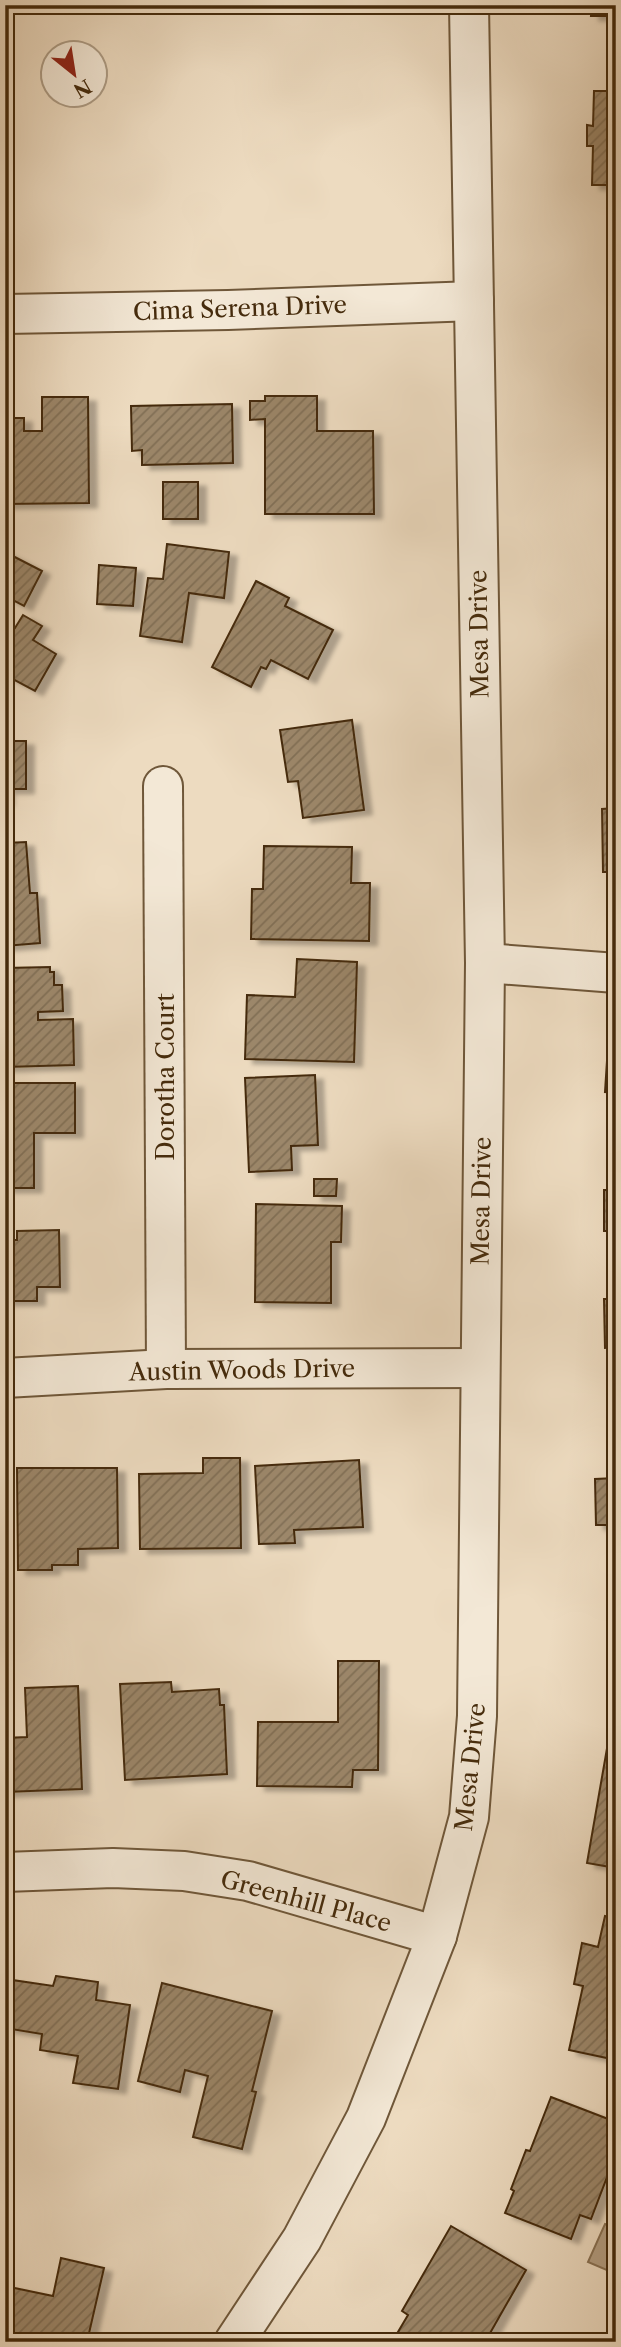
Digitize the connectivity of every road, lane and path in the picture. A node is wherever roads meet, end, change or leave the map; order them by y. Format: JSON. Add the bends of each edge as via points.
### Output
{"nodes":[{"id":1,"x":469,"y":5,"type":"edge"},
{"id":2,"x":474,"y":301,"type":"junction"},
{"id":3,"x":5,"y":314,"type":"edge"},
{"id":4,"x":163,"y":786,"type":"dead end"},
{"id":5,"x":485,"y":964,"type":"junction"},
{"id":6,"x":616,"y":973,"type":"edge"},
{"id":7,"x":479,"y":1368,"type":"junction"},
{"id":8,"x":166,"y":1369,"type":"junction"},
{"id":9,"x":5,"y":1378,"type":"edge"},
{"id":10,"x":5,"y":1872,"type":"edge"},
{"id":11,"x":437,"y":1936,"type":"junction"},
{"id":12,"x":234,"y":2342,"type":"edge"}],
"edges":[{"from":1,"to":2,"type":"street","name":"Mesa Drive"},
{"from":2,"to":3,"type":"street","name":"Cima Serena Drive"},
{"from":2,"to":5,"type":"street","name":"Mesa Drive"},
{"from":4,"to":8,"type":"street","name":"Dorotha Court"},
{"from":5,"to":6,"type":"street"},
{"from":5,"to":7,"type":"street","name":"Mesa Drive"},
{"from":7,"to":8,"type":"street","name":"Austin Woods Drive"},
{"from":7,"to":11,"type":"street","name":"Mesa Drive","via":[[476,1729],[469,1817]]},
{"from":8,"to":9,"type":"street","name":"Austin Woods Drive"},
{"from":10,"to":11,"type":"street","name":"Greenhill Place","via":[[184,1871],[248,1881]]},
{"from":11,"to":12,"type":"street","name":"Mesa Drive","via":[[366,2118],[302,2239]]}]}
